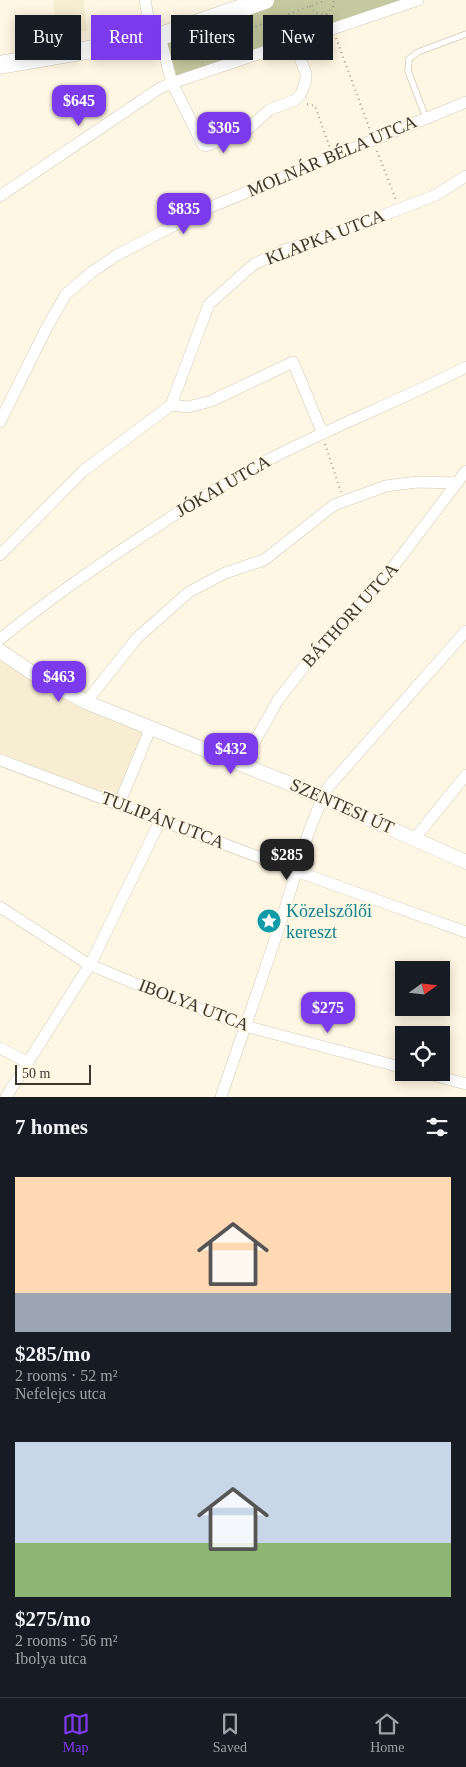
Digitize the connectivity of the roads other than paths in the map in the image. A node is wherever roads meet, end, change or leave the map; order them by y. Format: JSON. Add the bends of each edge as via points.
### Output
{"nodes":[{"id":1,"x":145,"y":0,"type":"edge"},
{"id":2,"x":265,"y":0,"type":"edge"},
{"id":3,"x":418,"y":0,"type":"edge"},
{"id":4,"x":149,"y":15,"type":"edge"},
{"id":5,"x":333,"y":28,"type":"edge"},
{"id":6,"x":466,"y":34,"type":"edge"},
{"id":7,"x":161,"y":36,"type":"edge"},
{"id":8,"x":91,"y":49,"type":"edge"},
{"id":9,"x":161,"y":52,"type":"edge"},
{"id":10,"x":263,"y":52,"type":"edge"},
{"id":11,"x":301,"y":60,"type":"edge"},
{"id":12,"x":0,"y":65,"type":"edge"},
{"id":13,"x":172,"y":82,"type":"junction"},
{"id":14,"x":466,"y":102,"type":"edge"},
{"id":15,"x":426,"y":118,"type":"junction"},
{"id":16,"x":466,"y":176,"type":"edge"},
{"id":17,"x":0,"y":196,"type":"edge"},
{"id":18,"x":466,"y":367,"type":"edge"},
{"id":19,"x":171,"y":405,"type":"junction"},
{"id":20,"x":0,"y":422,"type":"edge"},
{"id":21,"x":322,"y":432,"type":"junction"},
{"id":22,"x":466,"y":471,"type":"edge"},
{"id":23,"x":457,"y":483,"type":"junction"},
{"id":24,"x":0,"y":555,"type":"edge"},
{"id":25,"x":466,"y":631,"type":"edge"},
{"id":26,"x":0,"y":639,"type":"edge"},
{"id":27,"x":0,"y":651,"type":"edge"},
{"id":28,"x":86,"y":702,"type":"junction"},
{"id":29,"x":148,"y":728,"type":"junction"},
{"id":30,"x":0,"y":760,"type":"edge"},
{"id":31,"x":242,"y":764,"type":"junction"},
{"id":32,"x":466,"y":775,"type":"edge"},
{"id":33,"x":322,"y":798,"type":"junction"},
{"id":34,"x":119,"y":804,"type":"junction"},
{"id":35,"x":161,"y":819,"type":"junction"},
{"id":36,"x":415,"y":838,"type":"junction"},
{"id":37,"x":466,"y":862,"type":"edge"},
{"id":38,"x":296,"y":870,"type":"junction"},
{"id":39,"x":0,"y":907,"type":"edge"},
{"id":40,"x":466,"y":932,"type":"edge"},
{"id":41,"x":90,"y":964,"type":"junction"},
{"id":42,"x":245,"y":1026,"type":"junction"},
{"id":43,"x":0,"y":1048,"type":"edge"},
{"id":44,"x":27,"y":1062,"type":"junction"},
{"id":45,"x":395,"y":1066,"type":"edge"},
{"id":46,"x":450,"y":1080,"type":"edge"},
{"id":47,"x":466,"y":1084,"type":"edge"},
{"id":48,"x":6,"y":1097,"type":"edge"},
{"id":49,"x":220,"y":1097,"type":"edge"}],
"edges":[{"from":1,"to":4,"type":"street"},
{"from":2,"to":7,"type":"main road"},
{"from":3,"to":5,"type":"street"},
{"from":6,"to":15,"type":"lane","via":[[418,52],[409,59],[408,71]]},
{"from":8,"to":12,"type":"main road"},
{"from":9,"to":13,"type":"street"},
{"from":10,"to":13,"type":"street"},
{"from":11,"to":13,"type":"street","via":[[306,80],[295,100],[269,110],[246,130],[206,146]]},
{"from":13,"to":17,"type":"street"},
{"from":14,"to":15,"type":"street","name":"MOLNÁR BÉLA UTCA"},
{"from":15,"to":20,"type":"street","name":"MOLNÁR BÉLA UTCA","via":[[206,209],[117,255],[92,272],[66,294]]},
{"from":16,"to":19,"type":"street","name":"KLAPKA UTCA","via":[[436,195],[254,264],[209,304]]},
{"from":18,"to":21,"type":"street","name":"JÓKAI UTCA"},
{"from":19,"to":21,"type":"street","via":[[188,407],[211,402],[293,362]]},
{"from":19,"to":24,"type":"street","via":[[83,471]]},
{"from":21,"to":26,"type":"street","name":"JÓKAI UTCA","via":[[196,500],[69,585]]},
{"from":22,"to":23,"type":"street","name":"BÁTHORI UTCA"},
{"from":23,"to":28,"type":"street","via":[[417,482],[386,486],[334,505],[264,560],[225,573],[189,592],[137,638]]},
{"from":23,"to":31,"type":"street","name":"BÁTHORI UTCA","via":[[384,579],[307,663],[278,700]]},
{"from":25,"to":33,"type":"street","via":[[329,786]]},
{"from":27,"to":28,"type":"street","name":"SZENTESI ÚT"},
{"from":28,"to":29,"type":"street","name":"SZENTESI ÚT"},
{"from":29,"to":31,"type":"street","name":"SZENTESI ÚT"},
{"from":29,"to":34,"type":"street"},
{"from":30,"to":34,"type":"street","name":"TULIPÁN UTCA"},
{"from":31,"to":33,"type":"street","name":"SZENTESI ÚT"},
{"from":32,"to":36,"type":"street"},
{"from":33,"to":36,"type":"street","name":"SZENTESI ÚT"},
{"from":33,"to":38,"type":"street"},
{"from":34,"to":35,"type":"street","name":"TULIPÁN UTCA"},
{"from":35,"to":38,"type":"street","name":"TULIPÁN UTCA"},
{"from":35,"to":41,"type":"street"},
{"from":36,"to":37,"type":"street","name":"SZENTESI ÚT"},
{"from":38,"to":40,"type":"street","name":"TULIPÁN UTCA"},
{"from":38,"to":42,"type":"street"},
{"from":39,"to":41,"type":"street","name":"IBOLYA UTCA"},
{"from":41,"to":42,"type":"street","name":"IBOLYA UTCA"},
{"from":41,"to":44,"type":"street"},
{"from":42,"to":45,"type":"street","name":"IBOLYA UTCA"},
{"from":42,"to":49,"type":"street"},
{"from":43,"to":44,"type":"street"},
{"from":44,"to":48,"type":"street"},
{"from":46,"to":47,"type":"street"}]}
